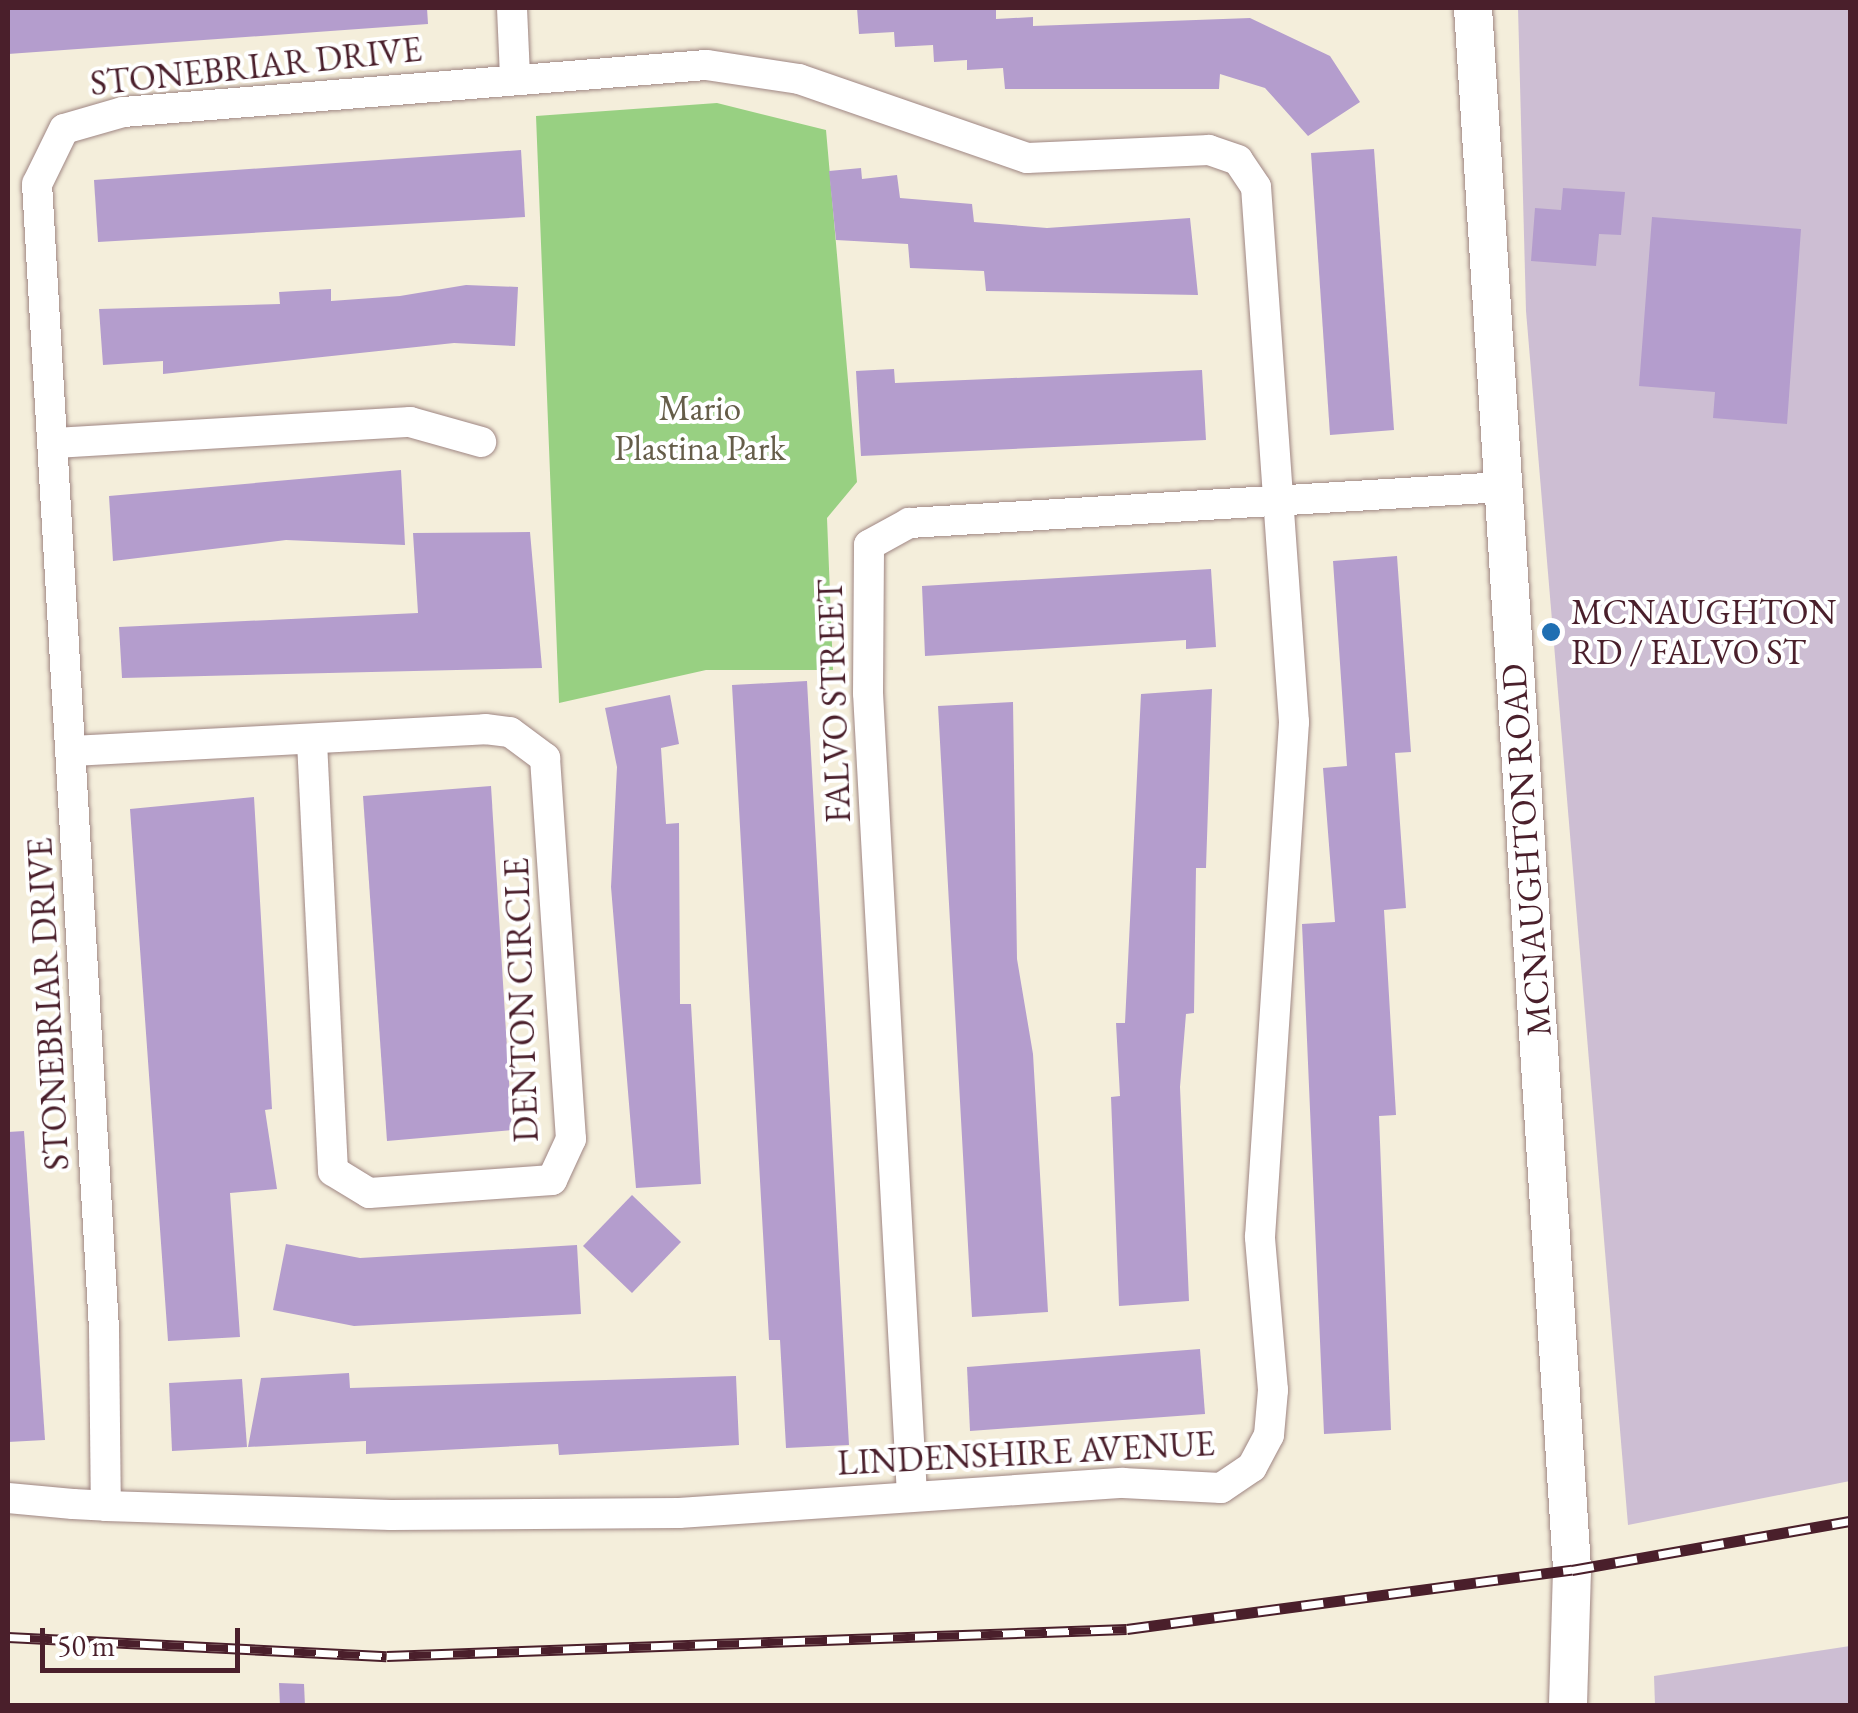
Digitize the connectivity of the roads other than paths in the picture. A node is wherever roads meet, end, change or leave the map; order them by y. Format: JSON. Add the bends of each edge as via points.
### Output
{"nodes":[{"id":1,"x":512,"y":8,"type":"edge"},
{"id":2,"x":1473,"y":8,"type":"edge"},
{"id":3,"x":516,"y":76,"type":"junction"},
{"id":4,"x":481,"y":442,"type":"dead end"},
{"id":5,"x":55,"y":443,"type":"junction"},
{"id":6,"x":1502,"y":486,"type":"junction"},
{"id":7,"x":1278,"y":501,"type":"junction"},
{"id":8,"x":312,"y":741,"type":"junction"},
{"id":9,"x":72,"y":751,"type":"junction"},
{"id":10,"x":912,"y":1496,"type":"junction"},
{"id":11,"x":8,"y":1498,"type":"edge"},
{"id":12,"x":106,"y":1506,"type":"junction"},
{"id":13,"x":1574,"y":1701,"type":"edge"}],
"edges":[{"from":1,"to":3,"type":"street"},
{"from":2,"to":6,"type":"street","name":"MCNAUGHTON ROAD"},
{"from":3,"to":5,"type":"street","name":"STONEBRIAR DRIVE","via":[[123,112],[64,129],[37,184]]},
{"from":3,"to":7,"type":"street","name":"STONEBRIAR DRIVE","via":[[706,65],[799,79],[1028,158],[1209,150],[1238,160],[1256,187]]},
{"from":4,"to":5,"type":"street","via":[[410,422]]},
{"from":5,"to":9,"type":"street","name":"STONEBRIAR DRIVE"},
{"from":6,"to":7,"type":"street","name":"FALVO STREET"},
{"from":6,"to":13,"type":"street","name":"MCNAUGHTON ROAD"},
{"from":7,"to":10,"type":"street","name":"LINDENSHIRE AVENUE","via":[[1294,722],[1260,1237],[1269,1435],[1252,1468],[1222,1488],[1124,1483]]},
{"from":7,"to":10,"type":"street","name":"FALVO STREET","via":[[909,523],[869,545],[868,694]]},
{"from":8,"to":8,"type":"street","name":"DENTON CIRCLE","via":[[334,1171],[369,1193],[552,1180],[571,1139],[544,758],[510,732],[486,729]]},
{"from":8,"to":9,"type":"street","name":"DENTON CIRCLE"},
{"from":9,"to":12,"type":"street","name":"STONEBRIAR DRIVE"},
{"from":10,"to":12,"type":"street","name":"LINDENSHIRE AVENUE","via":[[532,1515]]},
{"from":11,"to":12,"type":"street","name":"LINDENSHIRE AVENUE"}]}
